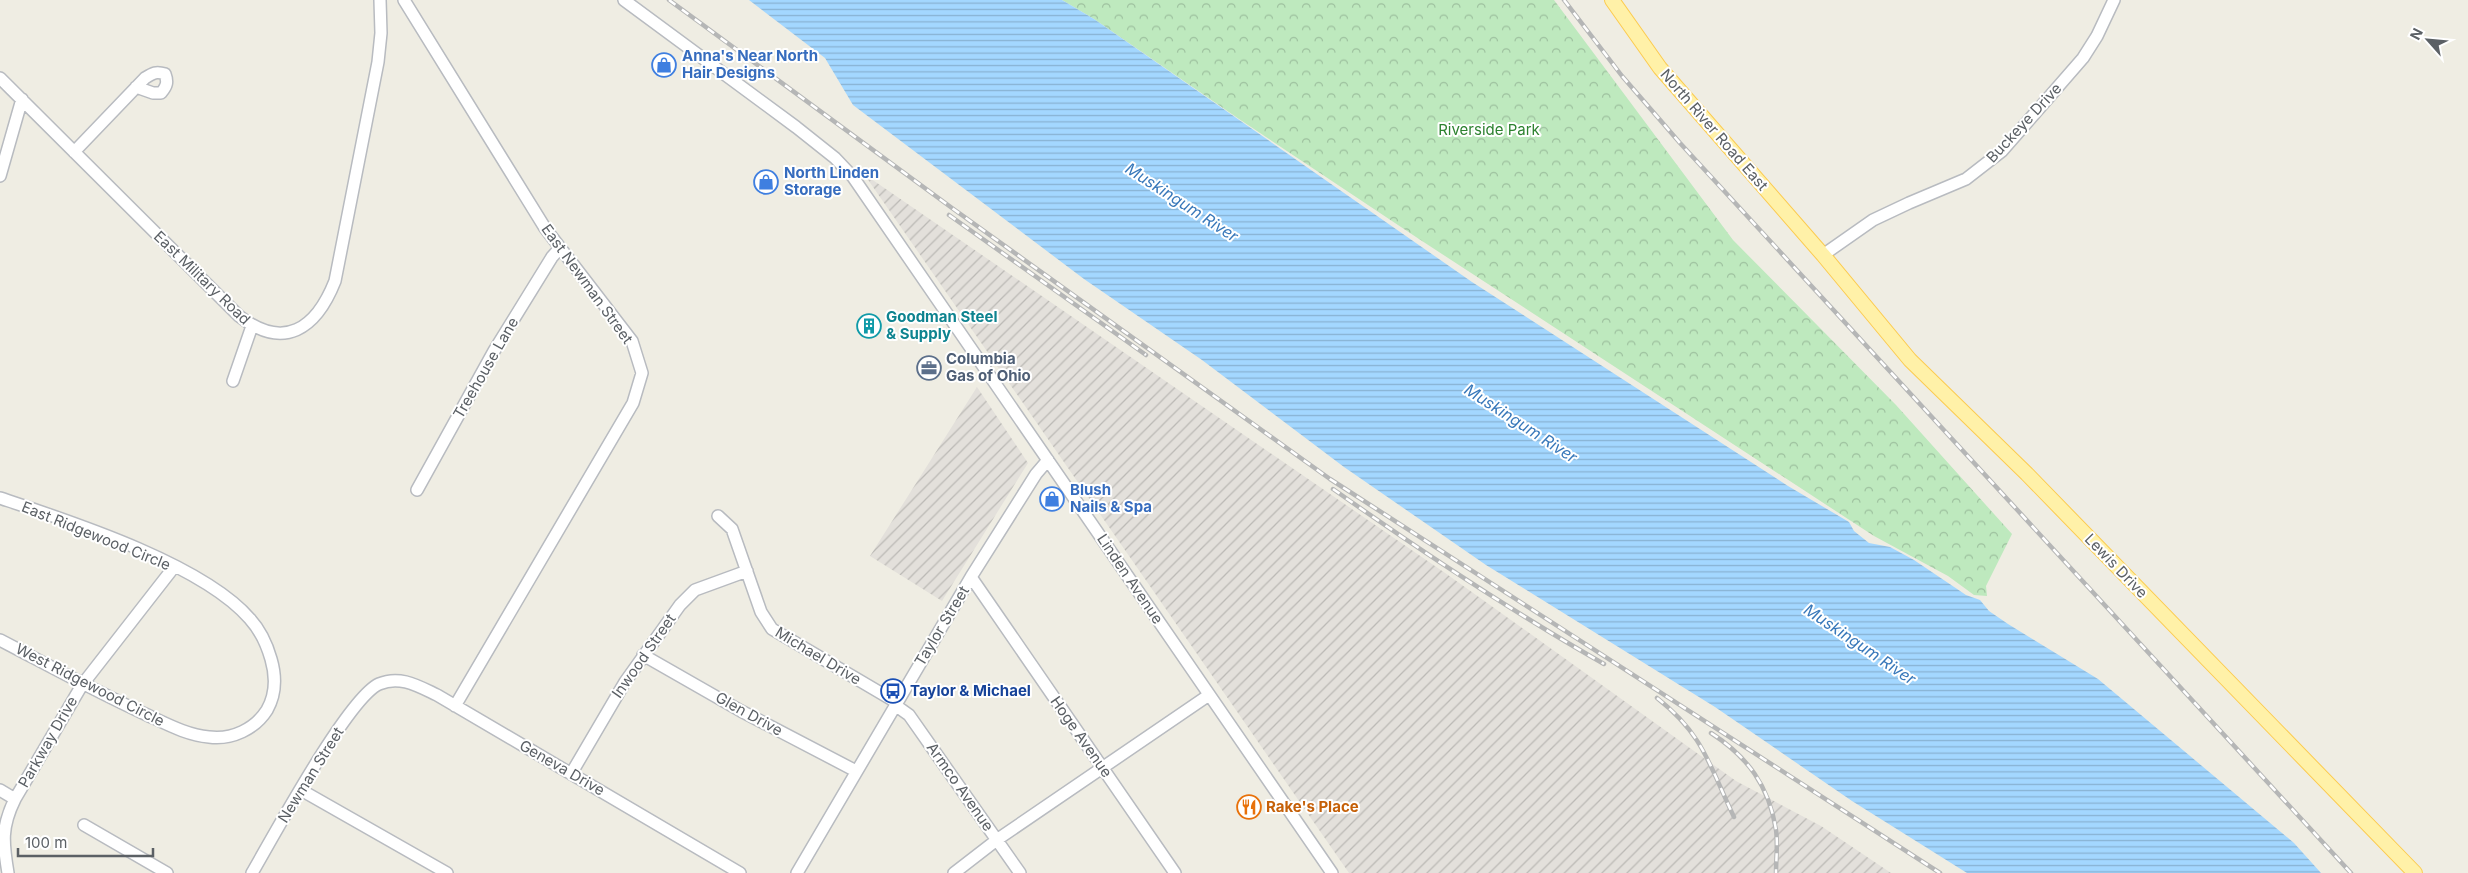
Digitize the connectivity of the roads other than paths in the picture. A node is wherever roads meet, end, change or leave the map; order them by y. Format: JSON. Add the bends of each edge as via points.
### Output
{"nodes":[{"id":1,"x":380,"y":0,"type":"edge"},
{"id":2,"x":404,"y":0,"type":"edge"},
{"id":3,"x":624,"y":0,"type":"edge"},
{"id":4,"x":1612,"y":0,"type":"edge"},
{"id":5,"x":2114,"y":0,"type":"edge"},
{"id":6,"x":0,"y":78,"type":"edge"},
{"id":7,"x":136,"y":88,"type":"dead end"},
{"id":8,"x":22,"y":99,"type":"junction"},
{"id":9,"x":74,"y":152,"type":"junction"},
{"id":10,"x":0,"y":176,"type":"edge"},
{"id":11,"x":560,"y":248,"type":"junction"},
{"id":12,"x":1823,"y":254,"type":"junction"},
{"id":13,"x":252,"y":326,"type":"junction"},
{"id":14,"x":233,"y":381,"type":"dead end"},
{"id":15,"x":1048,"y":460,"type":"junction"},
{"id":16,"x":417,"y":490,"type":"dead end"},
{"id":17,"x":0,"y":498,"type":"edge"},
{"id":18,"x":718,"y":516,"type":"dead end"},
{"id":19,"x":174,"y":566,"type":"junction"},
{"id":20,"x":747,"y":571,"type":"junction"},
{"id":21,"x":971,"y":577,"type":"junction"},
{"id":22,"x":0,"y":640,"type":"edge"},
{"id":23,"x":643,"y":655,"type":"junction"},
{"id":24,"x":82,"y":684,"type":"junction"},
{"id":25,"x":378,"y":685,"type":"joint"},
{"id":26,"x":1209,"y":695,"type":"junction"},
{"id":27,"x":896,"y":704,"type":"junction"},
{"id":28,"x":455,"y":706,"type":"junction"},
{"id":29,"x":263,"y":716,"type":"joint"},
{"id":30,"x":1102,"y":767,"type":"junction"},
{"id":31,"x":856,"y":771,"type":"junction"},
{"id":32,"x":571,"y":774,"type":"junction"},
{"id":33,"x":0,"y":790,"type":"edge"},
{"id":34,"x":302,"y":790,"type":"junction"},
{"id":35,"x":15,"y":799,"type":"junction"},
{"id":36,"x":84,"y":826,"type":"dead end"},
{"id":37,"x":998,"y":839,"type":"junction"},
{"id":38,"x":8,"y":873,"type":"edge"},
{"id":39,"x":167,"y":873,"type":"edge"},
{"id":40,"x":252,"y":873,"type":"edge"},
{"id":41,"x":446,"y":873,"type":"edge"},
{"id":42,"x":740,"y":873,"type":"edge"},
{"id":43,"x":797,"y":873,"type":"edge"},
{"id":44,"x":954,"y":873,"type":"edge"},
{"id":45,"x":1020,"y":873,"type":"edge"},
{"id":46,"x":1175,"y":873,"type":"edge"},
{"id":47,"x":1332,"y":873,"type":"edge"},
{"id":48,"x":2415,"y":873,"type":"edge"}],
"edges":[{"from":1,"to":13,"type":"street","name":"East Military Road","via":[[378,62],[332,289],[315,317],[296,330],[277,334]]},
{"from":2,"to":11,"type":"street","name":"East Newman Street"},
{"from":3,"to":15,"type":"street","name":"Linden Avenue","via":[[802,132],[849,172]]},
{"from":4,"to":12,"type":"main road","name":"North River Road East","via":[[1660,68]]},
{"from":5,"to":12,"type":"street","name":"Buckeye Drive","via":[[2083,58],[2002,151],[1966,179],[1873,220]]},
{"from":6,"to":8,"type":"street","name":"East Military Road"},
{"from":7,"to":9,"type":"street"},
{"from":8,"to":9,"type":"street","name":"East Military Road"},
{"from":8,"to":10,"type":"street"},
{"from":9,"to":13,"type":"street","name":"East Military Road"},
{"from":11,"to":16,"type":"street","name":"Treehouse Lane","via":[[494,351]]},
{"from":11,"to":28,"type":"street","name":"East Newman Street","via":[[632,341],[641,366],[640,384],[624,419]]},
{"from":12,"to":48,"type":"main road","name":"Lewis Drive","via":[[1910,360],[2027,474]]},
{"from":13,"to":14,"type":"street"},
{"from":15,"to":21,"type":"street","name":"Taylor Street"},
{"from":15,"to":26,"type":"street","name":"Linden Avenue"},
{"from":17,"to":19,"type":"street","name":"East Ridgewood Circle","via":[[134,547]]},
{"from":18,"to":20,"type":"street","name":"Michael Drive","via":[[732,529]]},
{"from":19,"to":24,"type":"street","name":"Parkway Drive"},
{"from":19,"to":29,"type":"street","name":"East Ridgewood Circle","via":[[211,586],[238,606],[256,626],[267,647],[275,680],[274,694]]},
{"from":20,"to":23,"type":"street","name":"Inwood Street","via":[[690,594]]},
{"from":20,"to":27,"type":"street","name":"Michael Drive","via":[[761,612],[772,629]]},
{"from":21,"to":27,"type":"street","name":"Taylor Street"},
{"from":21,"to":30,"type":"street","name":"Hoge Avenue"},
{"from":22,"to":24,"type":"street","name":"West Ridgewood Circle"},
{"from":23,"to":31,"type":"street","name":"Glen Drive"},
{"from":23,"to":32,"type":"street","name":"Inwood Street"},
{"from":24,"to":29,"type":"street","name":"West Ridgewood Circle","via":[[179,729],[210,738],[242,733]]},
{"from":24,"to":35,"type":"street","name":"Parkway Drive"},
{"from":25,"to":28,"type":"street","name":"Geneva Drive","via":[[393,680],[406,681]]},
{"from":25,"to":34,"type":"street","name":"Newman Street","via":[[343,723]]},
{"from":26,"to":30,"type":"street"},
{"from":26,"to":47,"type":"street","name":"Linden Avenue"},
{"from":27,"to":31,"type":"street","name":"Taylor Street"},
{"from":27,"to":37,"type":"street","name":"Armco Avenue","via":[[909,715]]},
{"from":28,"to":32,"type":"street","name":"Geneva Drive"},
{"from":30,"to":37,"type":"street"},
{"from":30,"to":46,"type":"street","name":"Hoge Avenue"},
{"from":31,"to":43,"type":"street","name":"Taylor Street"},
{"from":32,"to":42,"type":"street","name":"Geneva Drive"},
{"from":33,"to":35,"type":"street"},
{"from":34,"to":40,"type":"street","name":"Newman Street"},
{"from":34,"to":41,"type":"street"},
{"from":35,"to":38,"type":"street","name":"Parkway Drive","via":[[6,817],[4,835]]},
{"from":36,"to":39,"type":"street"},
{"from":37,"to":44,"type":"street"},
{"from":37,"to":45,"type":"street","name":"Armco Avenue"}]}
